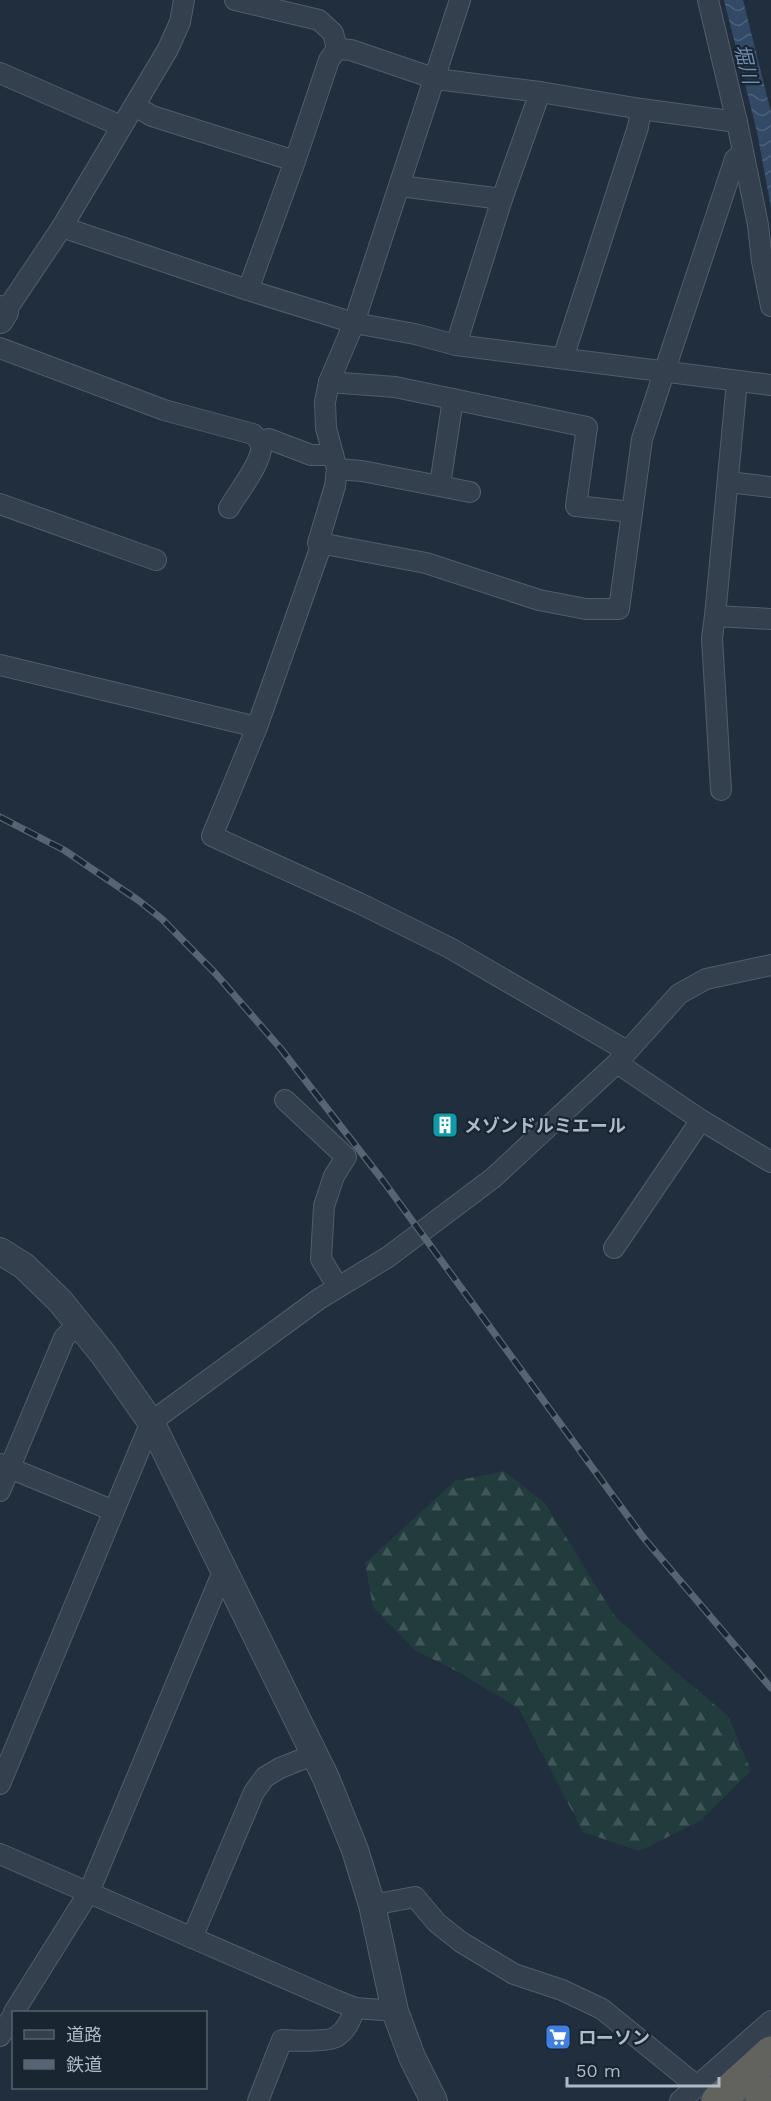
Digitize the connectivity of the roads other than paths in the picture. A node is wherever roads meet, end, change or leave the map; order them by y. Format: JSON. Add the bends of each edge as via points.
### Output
{"nodes":[{"id":1,"x":184,"y":0,"type":"edge"},
{"id":2,"x":235,"y":0,"type":"edge"},
{"id":3,"x":460,"y":0,"type":"edge"},
{"id":4,"x":708,"y":0,"type":"edge"},
{"id":5,"x":337,"y":49,"type":"junction"},
{"id":6,"x":0,"y":73,"type":"edge"},
{"id":7,"x":436,"y":79,"type":"junction"},
{"id":8,"x":540,"y":92,"type":"junction"},
{"id":9,"x":135,"y":106,"type":"junction"},
{"id":10,"x":641,"y":109,"type":"junction"},
{"id":11,"x":737,"y":122,"type":"junction"},
{"id":12,"x":121,"y":126,"type":"junction"},
{"id":13,"x":743,"y":153,"type":"junction"},
{"id":14,"x":295,"y":161,"type":"junction"},
{"id":15,"x":400,"y":186,"type":"junction"},
{"id":16,"x":502,"y":199,"type":"junction"},
{"id":17,"x":62,"y":227,"type":"junction"},
{"id":18,"x":248,"y":290,"type":"junction"},
{"id":19,"x":771,"y":306,"type":"edge"},
{"id":20,"x":2,"y":313,"type":"edge"},
{"id":21,"x":354,"y":323,"type":"junction"},
{"id":22,"x":456,"y":345,"type":"junction"},
{"id":23,"x":0,"y":348,"type":"edge"},
{"id":24,"x":562,"y":358,"type":"junction"},
{"id":25,"x":666,"y":371,"type":"junction"},
{"id":26,"x":737,"y":381,"type":"junction"},
{"id":27,"x":329,"y":382,"type":"junction"},
{"id":28,"x":771,"y":385,"type":"edge"},
{"id":29,"x":453,"y":399,"type":"junction"},
{"id":30,"x":260,"y":442,"type":"junction"},
{"id":31,"x":335,"y":462,"type":"junction"},
{"id":32,"x":728,"y":482,"type":"junction"},
{"id":33,"x":440,"y":485,"type":"junction"},
{"id":34,"x":771,"y":486,"type":"edge"},
{"id":35,"x":470,"y":492,"type":"dead end"},
{"id":36,"x":0,"y":504,"type":"edge"},
{"id":37,"x":229,"y":508,"type":"dead end"},
{"id":38,"x":632,"y":512,"type":"junction"},
{"id":39,"x":321,"y":546,"type":"junction"},
{"id":40,"x":156,"y":560,"type":"dead end"},
{"id":41,"x":715,"y":616,"type":"junction"},
{"id":42,"x":771,"y":619,"type":"edge"},
{"id":43,"x":0,"y":665,"type":"edge"},
{"id":44,"x":257,"y":727,"type":"junction"},
{"id":45,"x":721,"y":790,"type":"dead end"},
{"id":46,"x":771,"y":964,"type":"edge"},
{"id":47,"x":622,"y":1057,"type":"junction"},
{"id":48,"x":285,"y":1100,"type":"dead end"},
{"id":49,"x":701,"y":1120,"type":"junction"},
{"id":50,"x":771,"y":1163,"type":"edge"},
{"id":51,"x":614,"y":1248,"type":"dead end"},
{"id":52,"x":0,"y":1251,"type":"edge"},
{"id":53,"x":338,"y":1287,"type":"junction"},
{"id":54,"x":78,"y":1324,"type":"junction"},
{"id":55,"x":151,"y":1422,"type":"junction"},
{"id":56,"x":5,"y":1466,"type":"edge"},
{"id":57,"x":0,"y":1491,"type":"edge"},
{"id":58,"x":114,"y":1512,"type":"junction"},
{"id":59,"x":224,"y":1569,"type":"junction"},
{"id":60,"x":315,"y":1754,"type":"junction"},
{"id":61,"x":0,"y":1784,"type":"edge"},
{"id":62,"x":0,"y":1854,"type":"edge"},
{"id":63,"x":88,"y":1892,"type":"junction"},
{"id":64,"x":372,"y":1905,"type":"junction"},
{"id":65,"x":192,"y":1938,"type":"junction"},
{"id":66,"x":355,"y":2008,"type":"junction"},
{"id":67,"x":15,"y":2011,"type":"edge"},
{"id":68,"x":395,"y":2011,"type":"junction"},
{"id":69,"x":12,"y":2016,"type":"edge"},
{"id":70,"x":771,"y":2021,"type":"edge"},
{"id":71,"x":0,"y":2036,"type":"edge"},
{"id":72,"x":771,"y":2053,"type":"edge"},
{"id":73,"x":771,"y":2093,"type":"edge"},
{"id":74,"x":708,"y":2094,"type":"edge"},
{"id":75,"x":258,"y":2101,"type":"edge"},
{"id":76,"x":434,"y":2101,"type":"edge"},
{"id":77,"x":680,"y":2101,"type":"edge"},
{"id":78,"x":762,"y":2101,"type":"edge"}],
"edges":[{"from":1,"to":9,"type":"street","via":[[180,22],[168,49]]},
{"from":2,"to":5,"type":"street","via":[[319,20],[333,33]]},
{"from":3,"to":7,"type":"street"},
{"from":4,"to":11,"type":"street"},
{"from":5,"to":7,"type":"street","via":[[351,50]]},
{"from":5,"to":14,"type":"street","via":[[329,60]]},
{"from":6,"to":12,"type":"street"},
{"from":7,"to":8,"type":"street"},
{"from":7,"to":15,"type":"street"},
{"from":8,"to":10,"type":"street"},
{"from":8,"to":16,"type":"street"},
{"from":9,"to":12,"type":"street"},
{"from":9,"to":14,"type":"street","via":[[152,116]]},
{"from":10,"to":11,"type":"street"},
{"from":10,"to":24,"type":"street"},
{"from":11,"to":13,"type":"street"},
{"from":12,"to":17,"type":"street"},
{"from":13,"to":19,"type":"street"},
{"from":13,"to":25,"type":"street","via":[[735,159]]},
{"from":14,"to":18,"type":"street"},
{"from":15,"to":16,"type":"street"},
{"from":15,"to":21,"type":"street"},
{"from":16,"to":22,"type":"street"},
{"from":17,"to":18,"type":"street"},
{"from":17,"to":20,"type":"street"},
{"from":18,"to":21,"type":"street"},
{"from":21,"to":22,"type":"street"},
{"from":21,"to":27,"type":"street"},
{"from":22,"to":24,"type":"street"},
{"from":23,"to":30,"type":"street","via":[[164,410],[253,434]]},
{"from":24,"to":25,"type":"street"},
{"from":25,"to":26,"type":"street"},
{"from":25,"to":38,"type":"street","via":[[642,439]]},
{"from":26,"to":28,"type":"street"},
{"from":26,"to":32,"type":"street"},
{"from":27,"to":29,"type":"street","via":[[395,387]]},
{"from":27,"to":31,"type":"street","via":[[326,428]]},
{"from":29,"to":33,"type":"street"},
{"from":29,"to":38,"type":"street","via":[[587,427],[576,506]]},
{"from":30,"to":31,"type":"street","via":[[269,439]]},
{"from":30,"to":37,"type":"street","via":[[257,462]]},
{"from":31,"to":33,"type":"street","via":[[362,471]]},
{"from":31,"to":39,"type":"street","via":[[334,486],[318,543]]},
{"from":32,"to":34,"type":"street"},
{"from":32,"to":41,"type":"street"},
{"from":33,"to":35,"type":"street"},
{"from":36,"to":40,"type":"street"},
{"from":38,"to":39,"type":"street","via":[[619,609],[586,609],[538,600],[426,563]]},
{"from":39,"to":44,"type":"street"},
{"from":41,"to":42,"type":"street"},
{"from":41,"to":45,"type":"street","via":[[712,639]]},
{"from":43,"to":44,"type":"street"},
{"from":44,"to":47,"type":"street","via":[[212,836],[450,948]]},
{"from":46,"to":47,"type":"street","via":[[706,980],[679,994]]},
{"from":47,"to":49,"type":"street"},
{"from":47,"to":53,"type":"street","via":[[493,1178],[388,1257]]},
{"from":48,"to":53,"type":"street","via":[[346,1157],[334,1176],[324,1206],[321,1259]]},
{"from":49,"to":50,"type":"street"},
{"from":49,"to":51,"type":"street"},
{"from":52,"to":54,"type":"street","via":[[24,1266]]},
{"from":53,"to":55,"type":"street"},
{"from":54,"to":55,"type":"street"},
{"from":54,"to":56,"type":"street","via":[[64,1338]]},
{"from":55,"to":58,"type":"street"},
{"from":55,"to":59,"type":"street"},
{"from":56,"to":57,"type":"street"},
{"from":56,"to":58,"type":"street"},
{"from":58,"to":61,"type":"street"},
{"from":59,"to":60,"type":"street"},
{"from":59,"to":63,"type":"street"},
{"from":60,"to":64,"type":"street","via":[[356,1851]]},
{"from":60,"to":65,"type":"street","via":[[265,1777],[254,1792]]},
{"from":62,"to":63,"type":"street"},
{"from":63,"to":65,"type":"street"},
{"from":63,"to":67,"type":"street"},
{"from":64,"to":68,"type":"street"},
{"from":64,"to":74,"type":"street","via":[[415,1897],[437,1923],[461,1942],[514,1974],[602,2009]]},
{"from":65,"to":66,"type":"street"},
{"from":66,"to":68,"type":"street"},
{"from":66,"to":75,"type":"street","via":[[349,2024],[335,2037],[282,2040]]},
{"from":68,"to":76,"type":"street"},
{"from":69,"to":71,"type":"street"},
{"from":70,"to":74,"type":"street"},
{"from":72,"to":74,"type":"highway"},
{"from":73,"to":78,"type":"highway"},
{"from":74,"to":77,"type":"street"}]}
